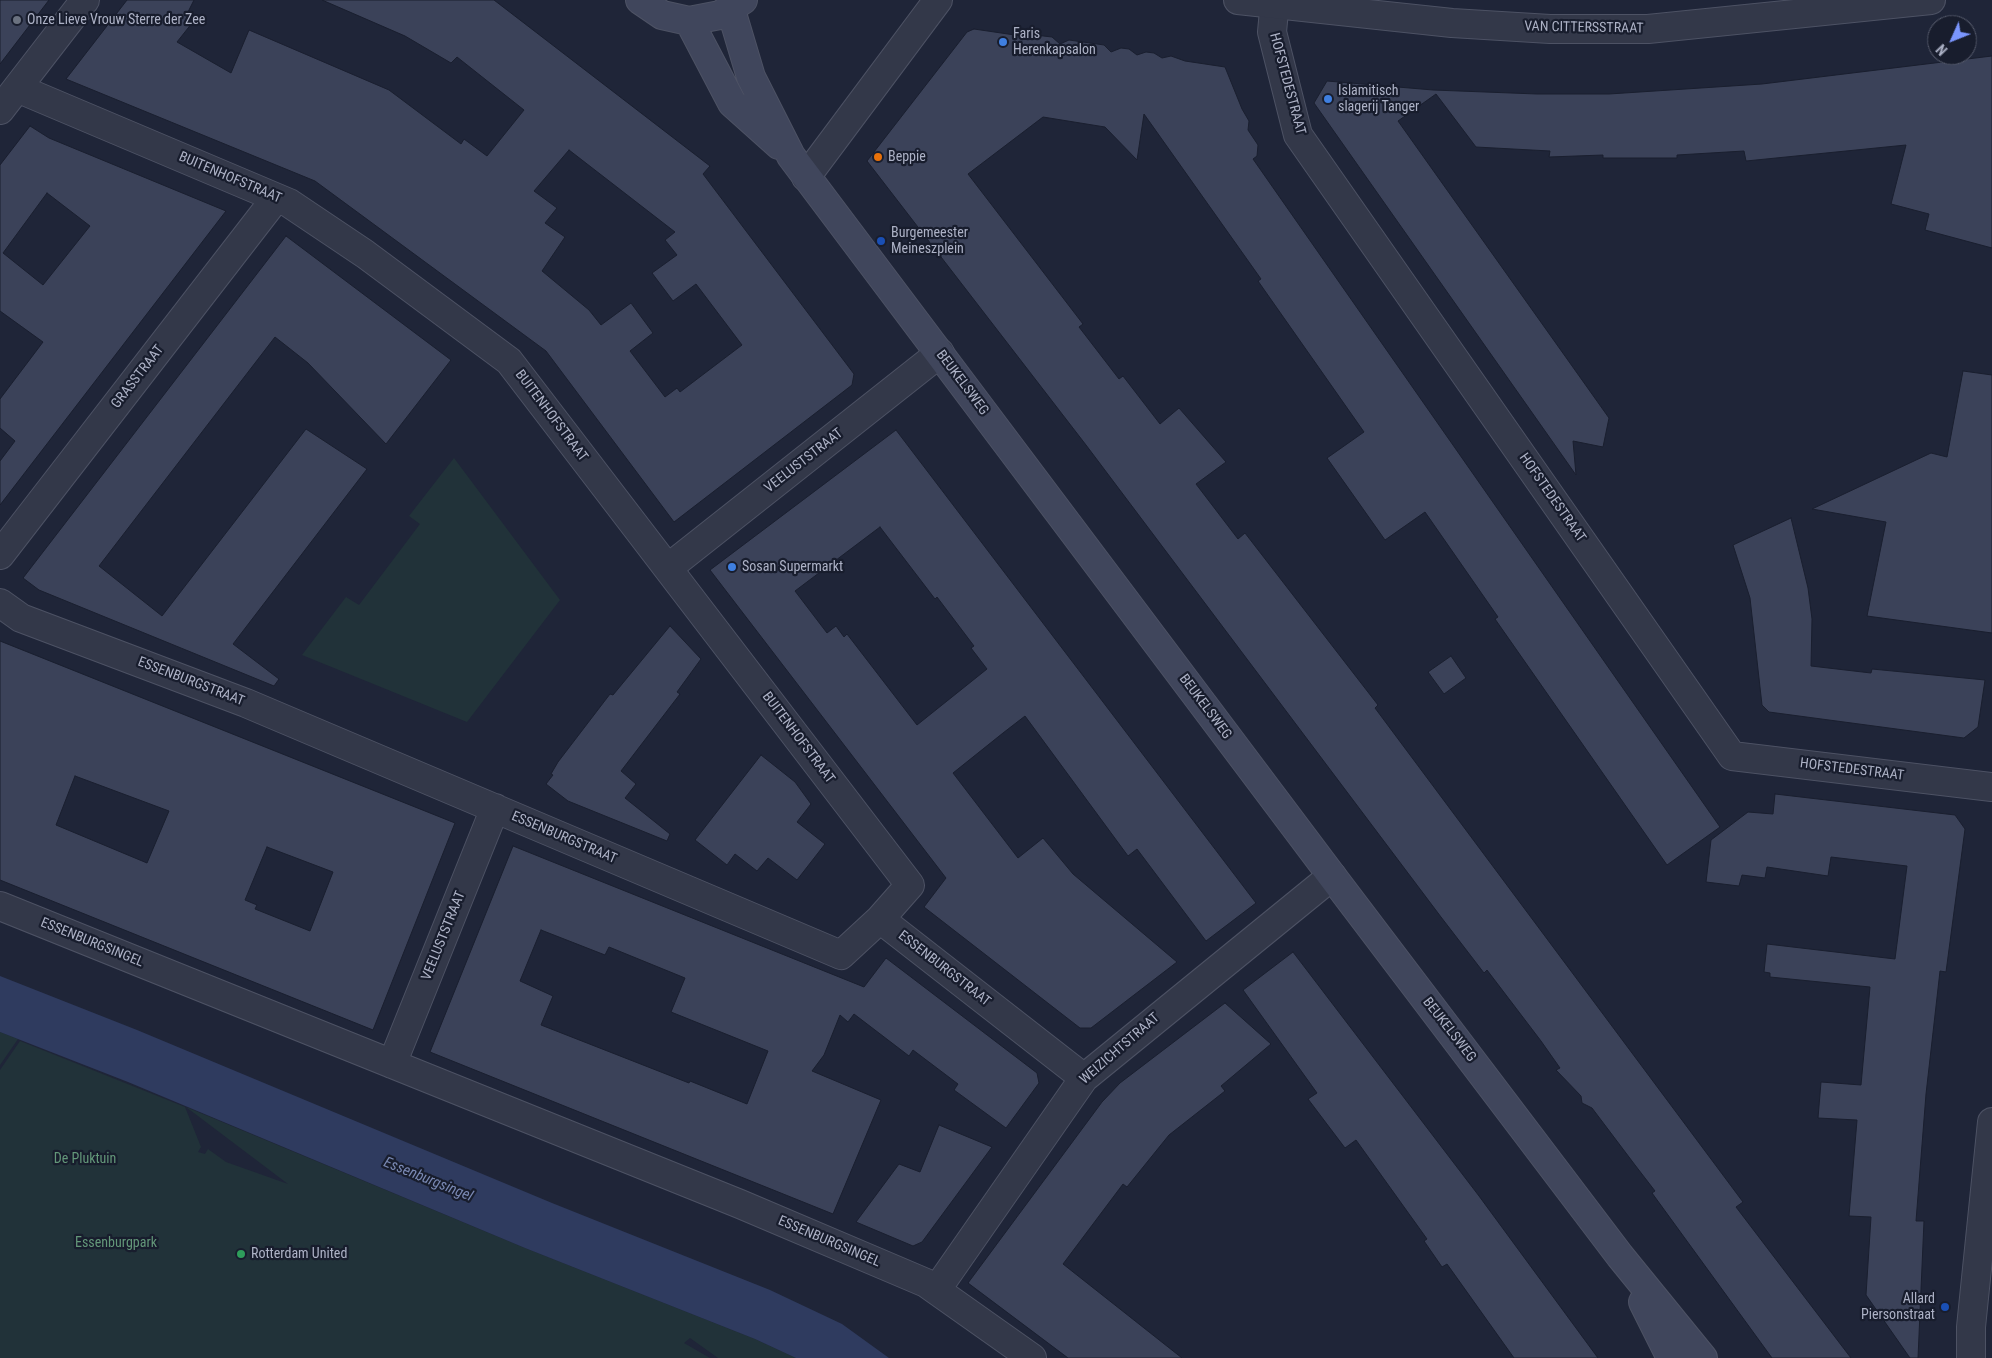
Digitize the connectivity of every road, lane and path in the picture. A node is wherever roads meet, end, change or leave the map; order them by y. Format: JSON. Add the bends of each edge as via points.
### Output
{"nodes":[{"id":1,"x":85,"y":0,"type":"edge"},
{"id":2,"x":640,"y":0,"type":"edge"},
{"id":3,"x":938,"y":0,"type":"edge"},
{"id":4,"x":1238,"y":0,"type":"edge"},
{"id":5,"x":1931,"y":0,"type":"edge"},
{"id":6,"x":1274,"y":2,"type":"edge"},
{"id":7,"x":737,"y":5,"type":"edge"},
{"id":8,"x":689,"y":21,"type":"junction"},
{"id":9,"x":17,"y":88,"type":"junction"},
{"id":10,"x":0,"y":110,"type":"edge"},
{"id":11,"x":799,"y":166,"type":"junction"},
{"id":12,"x":276,"y":198,"type":"junction"},
{"id":13,"x":940,"y":354,"type":"junction"},
{"id":14,"x":0,"y":555,"type":"edge"},
{"id":15,"x":668,"y":568,"type":"junction"},
{"id":16,"x":0,"y":603,"type":"edge"},
{"id":17,"x":1992,"y":787,"type":"edge"},
{"id":18,"x":495,"y":808,"type":"junction"},
{"id":19,"x":1332,"y":876,"type":"junction"},
{"id":20,"x":0,"y":906,"type":"edge"},
{"id":21,"x":880,"y":919,"type":"junction"},
{"id":22,"x":392,"y":1064,"type":"junction"},
{"id":23,"x":1084,"y":1078,"type":"junction"},
{"id":24,"x":1992,"y":1122,"type":"edge"},
{"id":25,"x":1620,"y":1256,"type":"junction"},
{"id":26,"x":937,"y":1289,"type":"junction"},
{"id":27,"x":1698,"y":1356,"type":"edge"},
{"id":28,"x":1032,"y":1358,"type":"edge"},
{"id":29,"x":1671,"y":1358,"type":"edge"},
{"id":30,"x":1971,"y":1358,"type":"edge"}],
"edges":[{"from":1,"to":9,"type":"street"},
{"from":2,"to":8,"type":"main road","via":[[662,15]]},
{"from":3,"to":11,"type":"street"},
{"from":4,"to":6,"type":"street","name":"VAN CITTERSSTRAAT"},
{"from":5,"to":6,"type":"street","name":"VAN CITTERSSTRAAT","via":[[1648,28],[1550,29],[1452,23]]},
{"from":6,"to":17,"type":"street","name":"HOFSTEDESTRAAT","via":[[1272,32],[1298,135],[1732,756]]},
{"from":7,"to":8,"type":"main road","via":[[709,19]]},
{"from":7,"to":11,"type":"main road","name":"BEUKELSWEG","via":[[742,52],[751,77]]},
{"from":8,"to":11,"type":"main road","name":"BEUKELSWEG","via":[[732,102]]},
{"from":9,"to":10,"type":"street"},
{"from":9,"to":12,"type":"street","name":"BUITENHOFSTRAAT"},
{"from":11,"to":13,"type":"main road","name":"BEUKELSWEG"},
{"from":12,"to":14,"type":"street","name":"GRASSTRAAT"},
{"from":12,"to":15,"type":"street","name":"BUITENHOFSTRAAT","via":[[290,203],[365,254],[509,361]]},
{"from":13,"to":15,"type":"street","name":"VEELUSTSTRAAT"},
{"from":13,"to":19,"type":"main road","name":"BEUKELSWEG"},
{"from":15,"to":21,"type":"street","name":"BUITENHOFSTRAAT","via":[[910,885]]},
{"from":16,"to":18,"type":"street","name":"ESSENBURGSTRAAT","via":[[21,618],[246,703]]},
{"from":18,"to":21,"type":"street","name":"ESSENBURGSTRAAT","via":[[841,955]]},
{"from":18,"to":22,"type":"street","name":"VEELUSTSTRAAT"},
{"from":19,"to":23,"type":"street","name":"WEIZICHTSTRAAT"},
{"from":19,"to":25,"type":"main road","name":"BEUKELSWEG"},
{"from":20,"to":22,"type":"street","name":"ESSENBURGSINGEL"},
{"from":21,"to":23,"type":"street","name":"ESSENBURGSTRAAT"},
{"from":22,"to":26,"type":"street","name":"ESSENBURGSINGEL","via":[[740,1204]]},
{"from":23,"to":26,"type":"street","name":"WEIZICHTSTRAAT"},
{"from":24,"to":30,"type":"street","via":[[1971,1327]]},
{"from":25,"to":27,"type":"main road","name":"BEUKELSWEG"},
{"from":25,"to":29,"type":"main road","name":"BEUKELSWEG"},
{"from":26,"to":28,"type":"street","name":"ESSENBURGSINGEL"}]}
